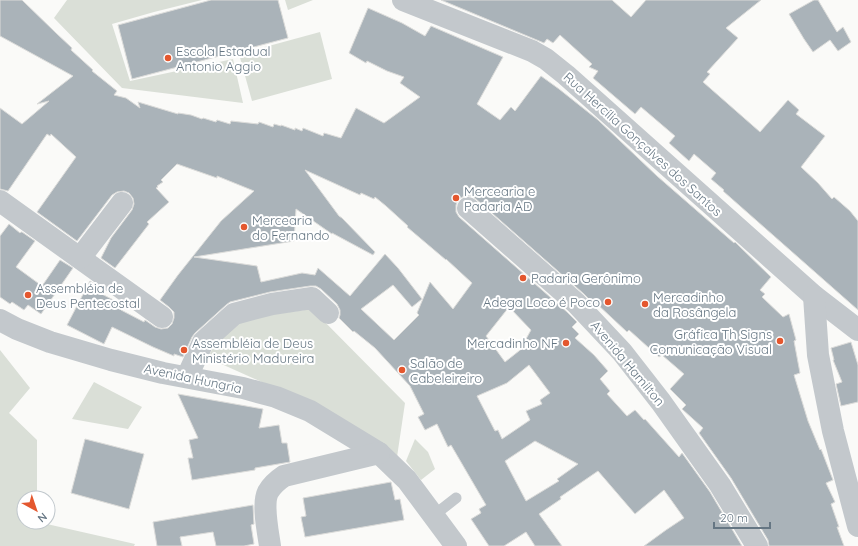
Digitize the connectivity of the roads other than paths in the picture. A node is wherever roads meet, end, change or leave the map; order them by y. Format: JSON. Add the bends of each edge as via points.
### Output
{"nodes":[{"id":1,"x":403,"y":0,"type":"edge"},
{"id":2,"x":0,"y":200,"type":"edge"},
{"id":3,"x":122,"y":203,"type":"dead end"},
{"id":4,"x":468,"y":208,"type":"dead end"},
{"id":5,"x":80,"y":258,"type":"junction"},
{"id":6,"x":814,"y":296,"type":"junction"},
{"id":7,"x":328,"y":313,"type":"dead end"},
{"id":8,"x":162,"y":317,"type":"dead end"},
{"id":9,"x":0,"y":320,"type":"edge"},
{"id":10,"x":858,"y":330,"type":"edge"},
{"id":11,"x":187,"y":377,"type":"junction"},
{"id":12,"x":379,"y":453,"type":"junction"},
{"id":13,"x":456,"y":498,"type":"dead end"},
{"id":14,"x":433,"y":516,"type":"junction"},
{"id":15,"x":858,"y":526,"type":"edge"},
{"id":16,"x":270,"y":546,"type":"edge"},
{"id":17,"x":456,"y":546,"type":"edge"},
{"id":18,"x":757,"y":546,"type":"edge"}],
"edges":[{"from":1,"to":6,"type":"street","name":"Rua Hercília Gonçalves dos Santos","via":[[532,51],[546,59]]},
{"from":2,"to":5,"type":"street"},
{"from":3,"to":5,"type":"street"},
{"from":4,"to":18,"type":"street","name":"Avenida Hamilton","via":[[576,303],[622,352],[715,479]]},
{"from":5,"to":8,"type":"street"},
{"from":6,"to":10,"type":"street","name":"Rua Hercília Gonçalves dos Santos"},
{"from":6,"to":15,"type":"street","via":[[818,355],[833,431]]},
{"from":7,"to":11,"type":"street","via":[[312,298],[272,304],[234,314],[203,342]]},
{"from":9,"to":11,"type":"street","name":"Avenida Hungria","via":[[50,342],[111,360]]},
{"from":11,"to":12,"type":"street","name":"Avenida Hungria","via":[[276,397],[310,411]]},
{"from":12,"to":14,"type":"street","name":"Avenida Hungria","via":[[407,480]]},
{"from":12,"to":16,"type":"street","via":[[284,476],[274,484],[267,493],[266,507]]},
{"from":13,"to":14,"type":"lane"},
{"from":14,"to":17,"type":"street","name":"Avenida Hungria"}]}
